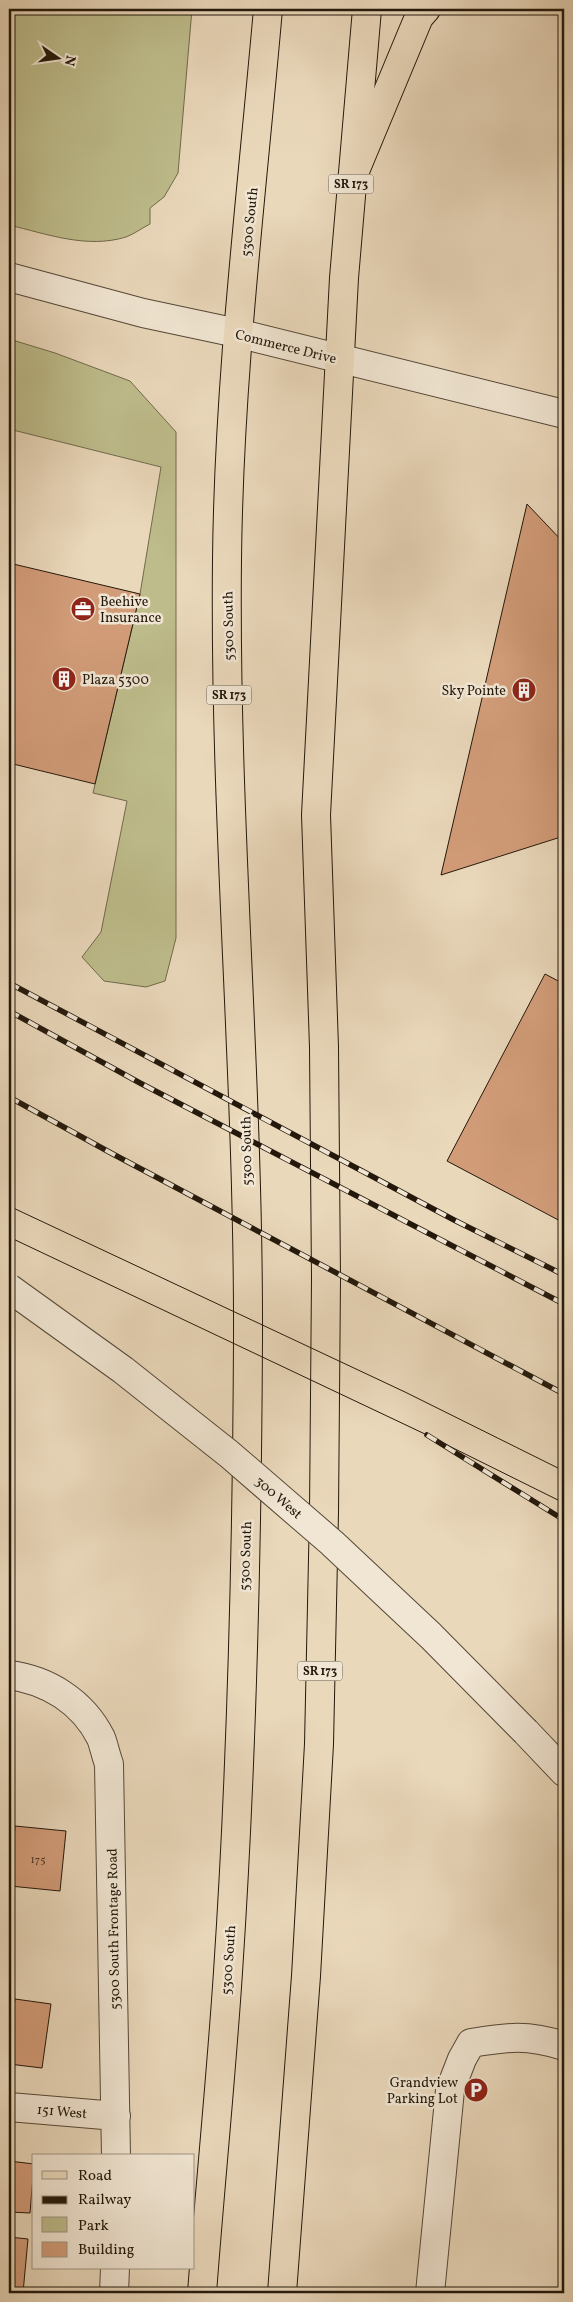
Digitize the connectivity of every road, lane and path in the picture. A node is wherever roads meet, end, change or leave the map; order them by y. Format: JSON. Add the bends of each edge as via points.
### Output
{"nodes":[{"id":1,"x":268,"y":9,"type":"edge"},
{"id":2,"x":367,"y":9,"type":"edge"},
{"id":3,"x":426,"y":9,"type":"edge"},
{"id":4,"x":352,"y":178,"type":"junction"},
{"id":5,"x":9,"y":277,"type":"edge"},
{"id":6,"x":237,"y":333,"type":"junction"},
{"id":7,"x":340,"y":359,"type":"junction"},
{"id":8,"x":564,"y":414,"type":"edge"},
{"id":9,"x":9,"y":1288,"type":"edge"},
{"id":10,"x":9,"y":1675,"type":"edge"},
{"id":11,"x":564,"y":1772,"type":"edge"},
{"id":12,"x":564,"y":2046,"type":"edge"},
{"id":13,"x":9,"y":2107,"type":"edge"},
{"id":14,"x":116,"y":2116,"type":"junction"},
{"id":15,"x":116,"y":2154,"type":"edge"},
{"id":16,"x":115,"y":2270,"type":"edge"},
{"id":17,"x":114,"y":2293,"type":"edge"},
{"id":18,"x":202,"y":2293,"type":"edge"},
{"id":19,"x":282,"y":2293,"type":"edge"},
{"id":20,"x":430,"y":2293,"type":"edge"}],
"edges":[{"from":1,"to":6,"type":"main road","name":"5300 South","number":"SR 173"},
{"from":2,"to":4,"type":"main road","number":"SR 173"},
{"from":3,"to":4,"type":"main road","via":[[419,17]]},
{"from":4,"to":7,"type":"main road","number":"SR 173"},
{"from":5,"to":6,"type":"street","name":"Commerce Drive","via":[[143,313]]},
{"from":6,"to":7,"type":"street","name":"Commerce Drive"},
{"from":6,"to":18,"type":"main road","name":"5300 South","number":"SR 173","via":[[227,560],[229,722],[247,1194],[247,1478],[238,1798]]},
{"from":7,"to":8,"type":"street","name":"Commerce Drive"},
{"from":7,"to":19,"type":"main road","number":"SR 173","via":[[316,815],[324,1047],[326,1279],[319,1744],[306,1976]]},
{"from":9,"to":11,"type":"street","name":"300 West","bridge":true,"via":[[130,1376],[229,1454],[332,1543],[431,1636]]},
{"from":10,"to":14,"type":"street","name":"5300 South Frontage Road","via":[[27,1677],[58,1690],[82,1710],[101,1738],[109,1764]]},
{"from":12,"to":20,"type":"street","via":[[540,2038],[514,2036],[471,2043],[462,2058],[450,2090]]},
{"from":13,"to":14,"type":"street","name":"151 West"},
{"from":14,"to":15,"type":"street","name":"5300 South Frontage Road"},
{"from":16,"to":17,"type":"street"}]}
